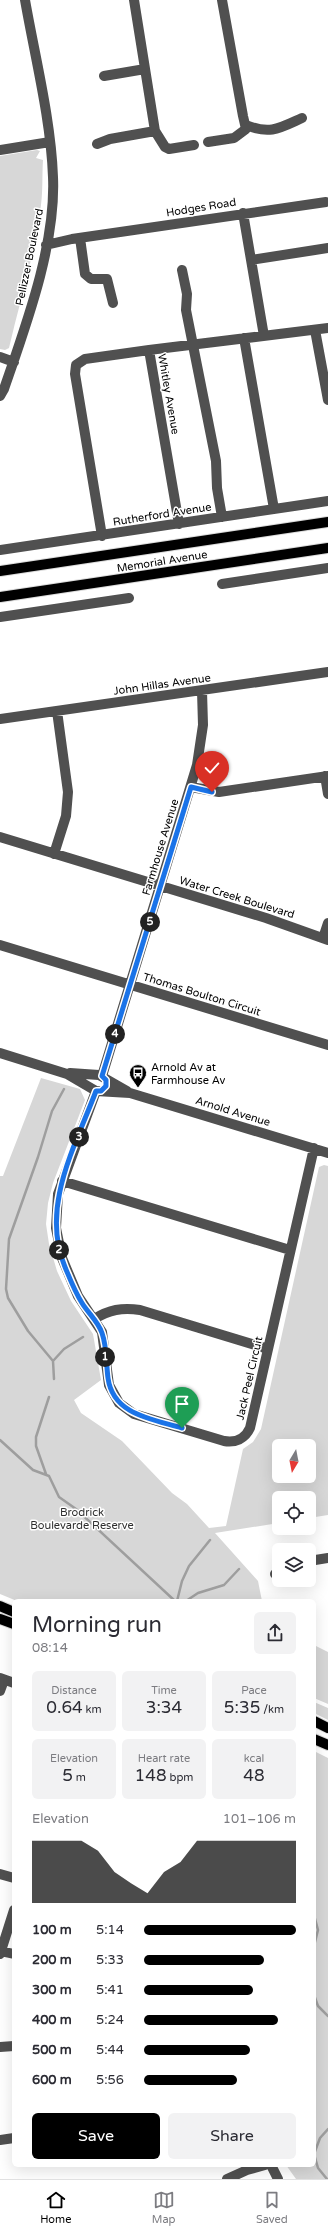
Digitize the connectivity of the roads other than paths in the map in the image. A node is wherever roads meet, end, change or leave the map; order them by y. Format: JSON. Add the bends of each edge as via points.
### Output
{"nodes":[{"id":1,"x":25,"y":0,"type":"edge"},
{"id":2,"x":134,"y":0,"type":"edge"},
{"id":3,"x":222,"y":0,"type":"edge"},
{"id":4,"x":145,"y":69,"type":"junction"},
{"id":5,"x":104,"y":76,"type":"dead end"},
{"id":6,"x":302,"y":118,"type":"dead end"},
{"id":7,"x":246,"y":125,"type":"junction"},
{"id":8,"x":155,"y":131,"type":"junction"},
{"id":9,"x":50,"y":142,"type":"junction"},
{"id":10,"x":208,"y":142,"type":"dead end"},
{"id":11,"x":97,"y":144,"type":"dead end"},
{"id":12,"x":194,"y":145,"type":"dead end"},
{"id":13,"x":0,"y":150,"type":"edge"},
{"id":14,"x":326,"y":202,"type":"dead end"},
{"id":15,"x":243,"y":213,"type":"junction"},
{"id":16,"x":80,"y":238,"type":"junction"},
{"id":17,"x":46,"y":245,"type":"junction"},
{"id":18,"x":328,"y":248,"type":"edge"},
{"id":19,"x":251,"y":260,"type":"junction"},
{"id":20,"x":182,"y":270,"type":"dead end"},
{"id":21,"x":114,"y":303,"type":"dead end"},
{"id":22,"x":328,"y":328,"type":"edge"},
{"id":23,"x":315,"y":330,"type":"junction"},
{"id":24,"x":264,"y":336,"type":"junction"},
{"id":25,"x":244,"y":338,"type":"junction"},
{"id":26,"x":194,"y":344,"type":"junction"},
{"id":27,"x":149,"y":350,"type":"junction"},
{"id":28,"x":0,"y":357,"type":"edge"},
{"id":29,"x":14,"y":362,"type":"junction"},
{"id":30,"x":0,"y":396,"type":"edge"},
{"id":31,"x":328,"y":400,"type":"edge"},
{"id":32,"x":328,"y":501,"type":"edge"},
{"id":33,"x":274,"y":509,"type":"junction"},
{"id":34,"x":222,"y":517,"type":"junction"},
{"id":35,"x":328,"y":522,"type":"edge"},
{"id":36,"x":179,"y":524,"type":"junction"},
{"id":37,"x":102,"y":536,"type":"junction"},
{"id":38,"x":328,"y":548,"type":"edge"},
{"id":39,"x":0,"y":550,"type":"edge"},
{"id":40,"x":328,"y":568,"type":"edge"},
{"id":41,"x":0,"y":571,"type":"edge"},
{"id":42,"x":222,"y":584,"type":"dead end"},
{"id":43,"x":0,"y":597,"type":"edge"},
{"id":44,"x":129,"y":598,"type":"dead end"},
{"id":45,"x":0,"y":617,"type":"edge"},
{"id":46,"x":328,"y":672,"type":"edge"},
{"id":47,"x":202,"y":691,"type":"junction"},
{"id":48,"x":57,"y":711,"type":"junction"},
{"id":49,"x":0,"y":719,"type":"edge"},
{"id":50,"x":327,"y":776,"type":"edge"},
{"id":51,"x":191,"y":787,"type":"junction"},
{"id":52,"x":328,"y":794,"type":"edge"},
{"id":53,"x":0,"y":837,"type":"edge"},
{"id":54,"x":54,"y":854,"type":"junction"},
{"id":55,"x":161,"y":886,"type":"junction"},
{"id":56,"x":328,"y":923,"type":"edge"},
{"id":57,"x":326,"y":939,"type":"edge"},
{"id":58,"x":0,"y":945,"type":"edge"},
{"id":59,"x":131,"y":985,"type":"junction"},
{"id":60,"x":328,"y":1046,"type":"edge"},
{"id":61,"x":0,"y":1053,"type":"edge"},
{"id":62,"x":67,"y":1074,"type":"junction"},
{"id":63,"x":101,"y":1076,"type":"junction"},
{"id":64,"x":97,"y":1090,"type":"junction"},
{"id":65,"x":130,"y":1093,"type":"junction"},
{"id":66,"x":314,"y":1148,"type":"junction"},
{"id":67,"x":328,"y":1153,"type":"edge"},
{"id":68,"x":62,"y":1181,"type":"junction"},
{"id":69,"x":290,"y":1250,"type":"junction"},
{"id":70,"x":94,"y":1319,"type":"junction"},
{"id":71,"x":268,"y":1349,"type":"junction"},
{"id":72,"x":328,"y":1558,"type":"edge"},
{"id":73,"x":316,"y":1561,"type":"edge"},
{"id":74,"x":0,"y":1606,"type":"edge"},
{"id":75,"x":12,"y":1611,"type":"edge"},
{"id":76,"x":0,"y":1619,"type":"edge"},
{"id":77,"x":12,"y":1623,"type":"edge"},
{"id":78,"x":2,"y":1679,"type":"edge"},
{"id":79,"x":12,"y":1682,"type":"edge"},
{"id":80,"x":0,"y":1691,"type":"edge"},
{"id":81,"x":316,"y":1722,"type":"edge"},
{"id":82,"x":328,"y":1728,"type":"edge"},
{"id":83,"x":316,"y":1740,"type":"edge"},
{"id":84,"x":328,"y":1745,"type":"edge"},
{"id":85,"x":0,"y":1874,"type":"edge"},
{"id":86,"x":12,"y":1877,"type":"edge"},
{"id":87,"x":12,"y":1916,"type":"edge"},
{"id":88,"x":1,"y":1952,"type":"edge"},
{"id":89,"x":12,"y":1954,"type":"edge"},
{"id":90,"x":12,"y":2046,"type":"edge"},
{"id":91,"x":0,"y":2047,"type":"edge"},
{"id":92,"x":12,"y":2138,"type":"edge"},
{"id":93,"x":0,"y":2140,"type":"edge"},
{"id":94,"x":258,"y":2167,"type":"edge"},
{"id":95,"x":272,"y":2167,"type":"edge"},
{"id":96,"x":227,"y":2179,"type":"edge"},
{"id":97,"x":278,"y":2179,"type":"edge"}],
"edges":[{"from":1,"to":9,"type":"street","name":"Pellizzer Boulevard"},
{"from":2,"to":4,"type":"street"},
{"from":3,"to":7,"type":"street"},
{"from":4,"to":5,"type":"street"},
{"from":4,"to":8,"type":"street"},
{"from":6,"to":7,"type":"street","via":[[274,131],[257,130]]},
{"from":7,"to":10,"type":"street","via":[[246,130],[234,138]]},
{"from":8,"to":11,"type":"street","via":[[110,139]]},
{"from":8,"to":12,"type":"street","via":[[165,147]]},
{"from":9,"to":13,"type":"street"},
{"from":9,"to":17,"type":"street","name":"Pellizzer Boulevard","via":[[53,178]]},
{"from":14,"to":15,"type":"street","name":"Hodges Road"},
{"from":15,"to":16,"type":"street","name":"Hodges Road"},
{"from":15,"to":19,"type":"street"},
{"from":16,"to":17,"type":"street","name":"Hodges Road"},
{"from":16,"to":21,"type":"street","via":[[85,274],[91,279],[107,279]]},
{"from":17,"to":29,"type":"street","name":"Pellizzer Boulevard","via":[[30,314]]},
{"from":18,"to":19,"type":"street"},
{"from":19,"to":24,"type":"street"},
{"from":20,"to":26,"type":"street","via":[[187,294],[186,310]]},
{"from":22,"to":23,"type":"street"},
{"from":23,"to":24,"type":"street"},
{"from":23,"to":31,"type":"street"},
{"from":24,"to":25,"type":"street"},
{"from":25,"to":26,"type":"street"},
{"from":25,"to":33,"type":"street"},
{"from":26,"to":27,"type":"street"},
{"from":26,"to":34,"type":"street","via":[[216,461]]},
{"from":27,"to":36,"type":"street","name":"Whitley Avenue"},
{"from":27,"to":37,"type":"street","name":"Whitley Avenue","via":[[85,359],[76,365],[82,425]]},
{"from":28,"to":29,"type":"street"},
{"from":29,"to":30,"type":"street","name":"Pellizzer Boulevard"},
{"from":32,"to":33,"type":"street","name":"Rutherford Avenue"},
{"from":33,"to":34,"type":"street","name":"Rutherford Avenue"},
{"from":34,"to":36,"type":"street","name":"Rutherford Avenue"},
{"from":35,"to":41,"type":"main road","name":"Memorial Avenue"},
{"from":36,"to":37,"type":"street","name":"Rutherford Avenue"},
{"from":37,"to":39,"type":"street","name":"Rutherford Avenue"},
{"from":38,"to":43,"type":"main road","name":"Memorial Avenue"},
{"from":40,"to":42,"type":"street"},
{"from":44,"to":45,"type":"street"},
{"from":46,"to":47,"type":"street","name":"John Hillas Avenue"},
{"from":47,"to":48,"type":"street","name":"John Hillas Avenue"},
{"from":47,"to":51,"type":"street","name":"Farmhouse Avenue","via":[[202,740]]},
{"from":48,"to":49,"type":"street","name":"John Hillas Avenue"},
{"from":48,"to":54,"type":"street","via":[[68,792],[66,816]]},
{"from":50,"to":51,"type":"street","via":[[219,792]]},
{"from":50,"to":52,"type":"street"},
{"from":51,"to":55,"type":"street","name":"Farmhouse Avenue"},
{"from":53,"to":54,"type":"street","name":"Water Creek Boulevard"},
{"from":54,"to":55,"type":"street","name":"Water Creek Boulevard"},
{"from":55,"to":57,"type":"street","name":"Water Creek Boulevard"},
{"from":55,"to":59,"type":"street","name":"Farmhouse Avenue"},
{"from":56,"to":57,"type":"street"},
{"from":58,"to":59,"type":"street","name":"Thomas Boulton Circuit"},
{"from":59,"to":60,"type":"street","name":"Thomas Boulton Circuit"},
{"from":59,"to":63,"type":"street","name":"Farmhouse Avenue"},
{"from":61,"to":62,"type":"street","name":"Arnold Avenue"},
{"from":62,"to":63,"type":"street","name":"Arnold Avenue"},
{"from":62,"to":64,"type":"street","name":"Arnold Avenue"},
{"from":63,"to":64,"type":"street","via":[[106,1086]]},
{"from":63,"to":64,"type":"street","via":[[91,1082]]},
{"from":63,"to":65,"type":"street","name":"Arnold Avenue"},
{"from":64,"to":65,"type":"street","name":"Arnold Avenue"},
{"from":64,"to":68,"type":"street","name":"Jack Peel Circuit"},
{"from":65,"to":66,"type":"street","name":"Arnold Avenue"},
{"from":66,"to":67,"type":"street","name":"Arnold Avenue"},
{"from":66,"to":69,"type":"street","name":"Jack Peel Circuit"},
{"from":68,"to":69,"type":"street"},
{"from":68,"to":70,"type":"street","name":"Jack Peel Circuit","via":[[56,1217],[59,1249],[78,1296]]},
{"from":69,"to":71,"type":"street","name":"Jack Peel Circuit"},
{"from":70,"to":71,"type":"street","via":[[118,1309],[140,1310]]},
{"from":70,"to":71,"type":"street","name":"Jack Peel Circuit","via":[[103,1337],[109,1385],[119,1403],[140,1416],[229,1442],[243,1438],[250,1428]]},
{"from":72,"to":73,"type":"street"},
{"from":74,"to":75,"type":"main road"},
{"from":76,"to":77,"type":"main road"},
{"from":78,"to":79,"type":"street"},
{"from":78,"to":80,"type":"street"},
{"from":81,"to":82,"type":"main road"},
{"from":83,"to":84,"type":"main road"},
{"from":85,"to":86,"type":"street"},
{"from":87,"to":88,"type":"street"},
{"from":88,"to":89,"type":"street"},
{"from":90,"to":91,"type":"street"},
{"from":92,"to":93,"type":"street"},
{"from":94,"to":96,"type":"street"},
{"from":95,"to":97,"type":"street"}]}
